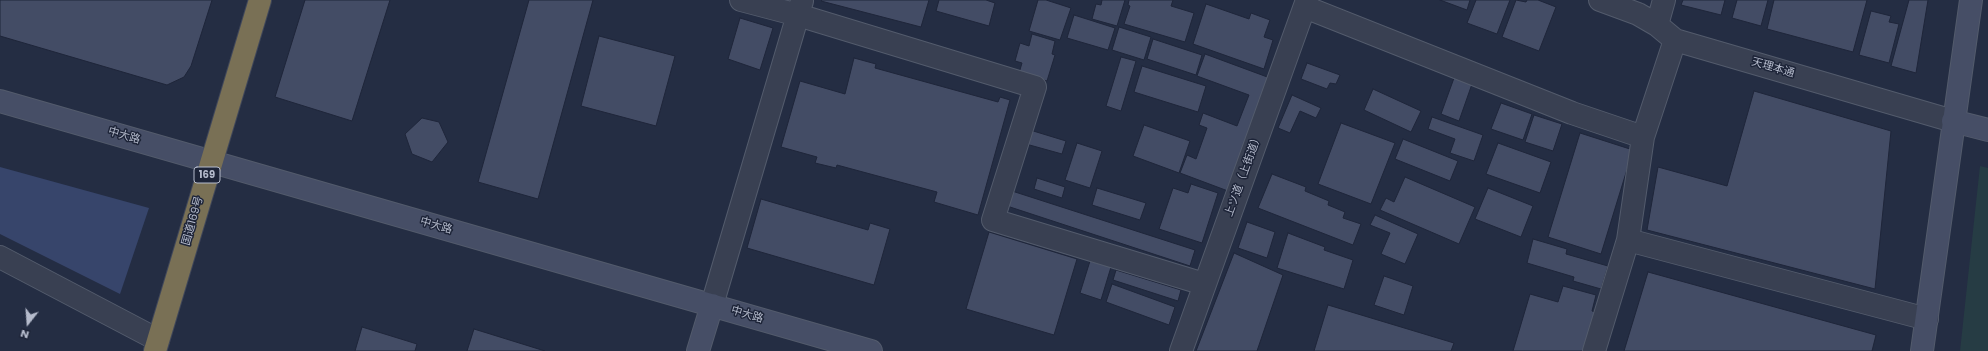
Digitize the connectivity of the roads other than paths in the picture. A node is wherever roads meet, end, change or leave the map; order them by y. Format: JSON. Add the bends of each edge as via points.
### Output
{"nodes":[{"id":1,"x":260,"y":0,"type":"edge"},
{"id":2,"x":741,"y":0,"type":"edge"},
{"id":3,"x":1600,"y":0,"type":"edge"},
{"id":4,"x":1664,"y":0,"type":"edge"},
{"id":5,"x":1971,"y":0,"type":"edge"},
{"id":6,"x":1306,"y":3,"type":"edge"},
{"id":7,"x":800,"y":7,"type":"edge"},
{"id":8,"x":1657,"y":25,"type":"junction"},
{"id":9,"x":1675,"y":40,"type":"junction"},
{"id":10,"x":0,"y":101,"type":"edge"},
{"id":11,"x":1953,"y":121,"type":"junction"},
{"id":12,"x":1988,"y":130,"type":"edge"},
{"id":13,"x":1643,"y":137,"type":"junction"},
{"id":14,"x":211,"y":162,"type":"junction"},
{"id":15,"x":1628,"y":240,"type":"junction"},
{"id":16,"x":0,"y":257,"type":"edge"},
{"id":17,"x":1204,"y":284,"type":"junction"},
{"id":18,"x":712,"y":305,"type":"junction"},
{"id":19,"x":1927,"y":319,"type":"junction"},
{"id":20,"x":157,"y":346,"type":"edge"},
{"id":21,"x":698,"y":351,"type":"edge"},
{"id":22,"x":871,"y":351,"type":"edge"},
{"id":23,"x":1181,"y":351,"type":"edge"},
{"id":24,"x":1594,"y":351,"type":"edge"},
{"id":25,"x":1922,"y":351,"type":"edge"}],
"edges":[{"from":1,"to":14,"type":"highway","name":"国道169号","number":"169"},
{"from":2,"to":7,"type":"street"},
{"from":3,"to":8,"type":"street","name":"天理本通","via":[[1638,14]]},
{"from":4,"to":8,"type":"street"},
{"from":5,"to":11,"type":"street"},
{"from":6,"to":13,"type":"street","via":[[1572,113]]},
{"from":6,"to":17,"type":"street","name":"上ツ道（上街道）"},
{"from":7,"to":17,"type":"street","via":[[1034,87],[993,220]]},
{"from":7,"to":18,"type":"street"},
{"from":8,"to":9,"type":"street","name":"天理本通"},
{"from":9,"to":11,"type":"street","name":"天理本通"},
{"from":9,"to":13,"type":"street"},
{"from":10,"to":14,"type":"street","name":"中大路"},
{"from":11,"to":12,"type":"street"},
{"from":11,"to":19,"type":"street"},
{"from":13,"to":15,"type":"street"},
{"from":14,"to":18,"type":"street","name":"中大路"},
{"from":14,"to":20,"type":"highway","name":"国道169号","number":"169"},
{"from":15,"to":19,"type":"street"},
{"from":15,"to":24,"type":"street"},
{"from":16,"to":20,"type":"street"},
{"from":17,"to":23,"type":"street","name":"上ツ道（上街道）"},
{"from":18,"to":21,"type":"street"},
{"from":18,"to":22,"type":"street","name":"中大路"},
{"from":19,"to":25,"type":"street"}]}
